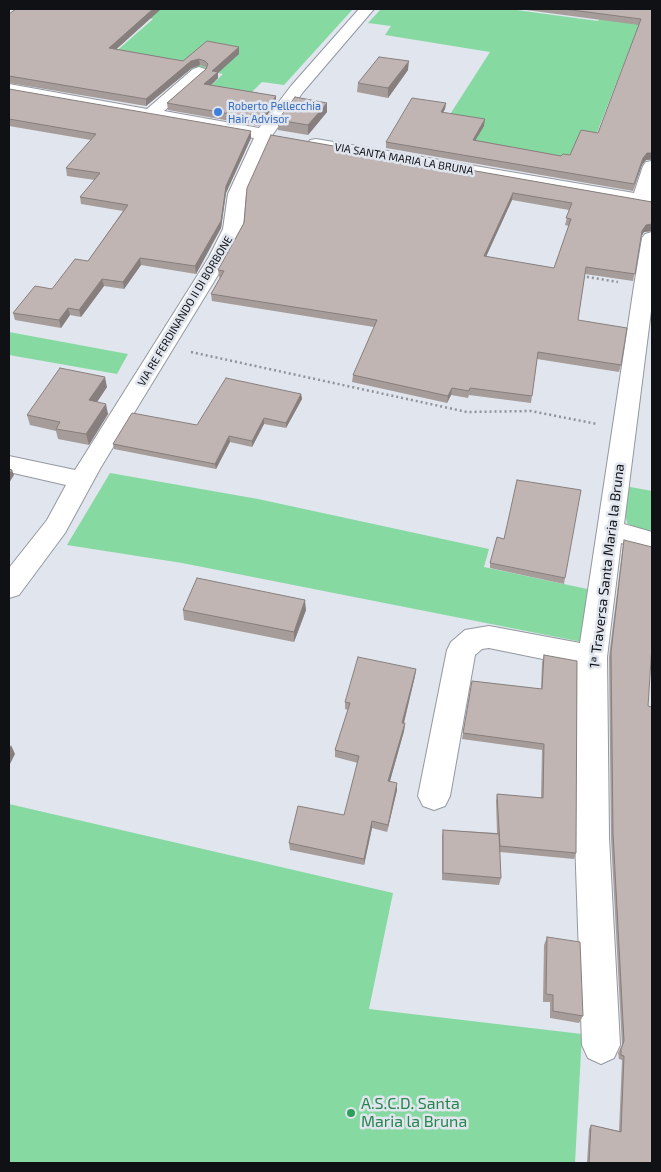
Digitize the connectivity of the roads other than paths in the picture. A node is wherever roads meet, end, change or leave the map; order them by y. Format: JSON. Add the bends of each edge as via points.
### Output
{"nodes":[{"id":1,"x":368,"y":9,"type":"edge"},
{"id":2,"x":200,"y":72,"type":"edge"},
{"id":3,"x":9,"y":89,"type":"edge"},
{"id":4,"x":151,"y":114,"type":"junction"},
{"id":5,"x":272,"y":136,"type":"junction"},
{"id":6,"x":302,"y":141,"type":"edge"},
{"id":7,"x":652,"y":166,"type":"edge"},
{"id":8,"x":647,"y":201,"type":"edge"},
{"id":9,"x":652,"y":238,"type":"edge"},
{"id":10,"x":9,"y":464,"type":"edge"},
{"id":11,"x":82,"y":480,"type":"junction"},
{"id":12,"x":610,"y":530,"type":"junction"},
{"id":13,"x":652,"y":542,"type":"edge"},
{"id":14,"x":9,"y":588,"type":"edge"},
{"id":15,"x":592,"y":658,"type":"junction"},
{"id":16,"x":434,"y":796,"type":"dead end"},
{"id":17,"x":601,"y":1045,"type":"dead end"}],
"edges":[{"from":1,"to":5,"type":"street","name":"VIA RE FERDINANDO II DI BORBONE","via":[[297,89]]},
{"from":2,"to":4,"type":"street"},
{"from":3,"to":4,"type":"street"},
{"from":4,"to":5,"type":"street"},
{"from":5,"to":11,"type":"street","name":"VIA RE FERDINANDO II DI BORBONE","via":[[252,164],[237,194],[234,229],[219,257]]},
{"from":6,"to":8,"type":"street","name":"VIA SANTA MARIA LA BRUNA"},
{"from":7,"to":8,"type":"street"},
{"from":9,"to":12,"type":"street","name":"1ª Traversa Santa Maria la Bruna"},
{"from":10,"to":11,"type":"street"},
{"from":11,"to":14,"type":"street","name":"VIA RE FERDINANDO II DI BORBONE","via":[[56,526]]},
{"from":12,"to":13,"type":"street"},
{"from":12,"to":15,"type":"street","name":"1ª Traversa Santa Maria la Bruna"},
{"from":15,"to":16,"type":"street","via":[[489,637],[475,638],[461,650]]},
{"from":15,"to":17,"type":"street","name":"1ª Traversa Santa Maria la Bruna","via":[[592,838]]}]}
